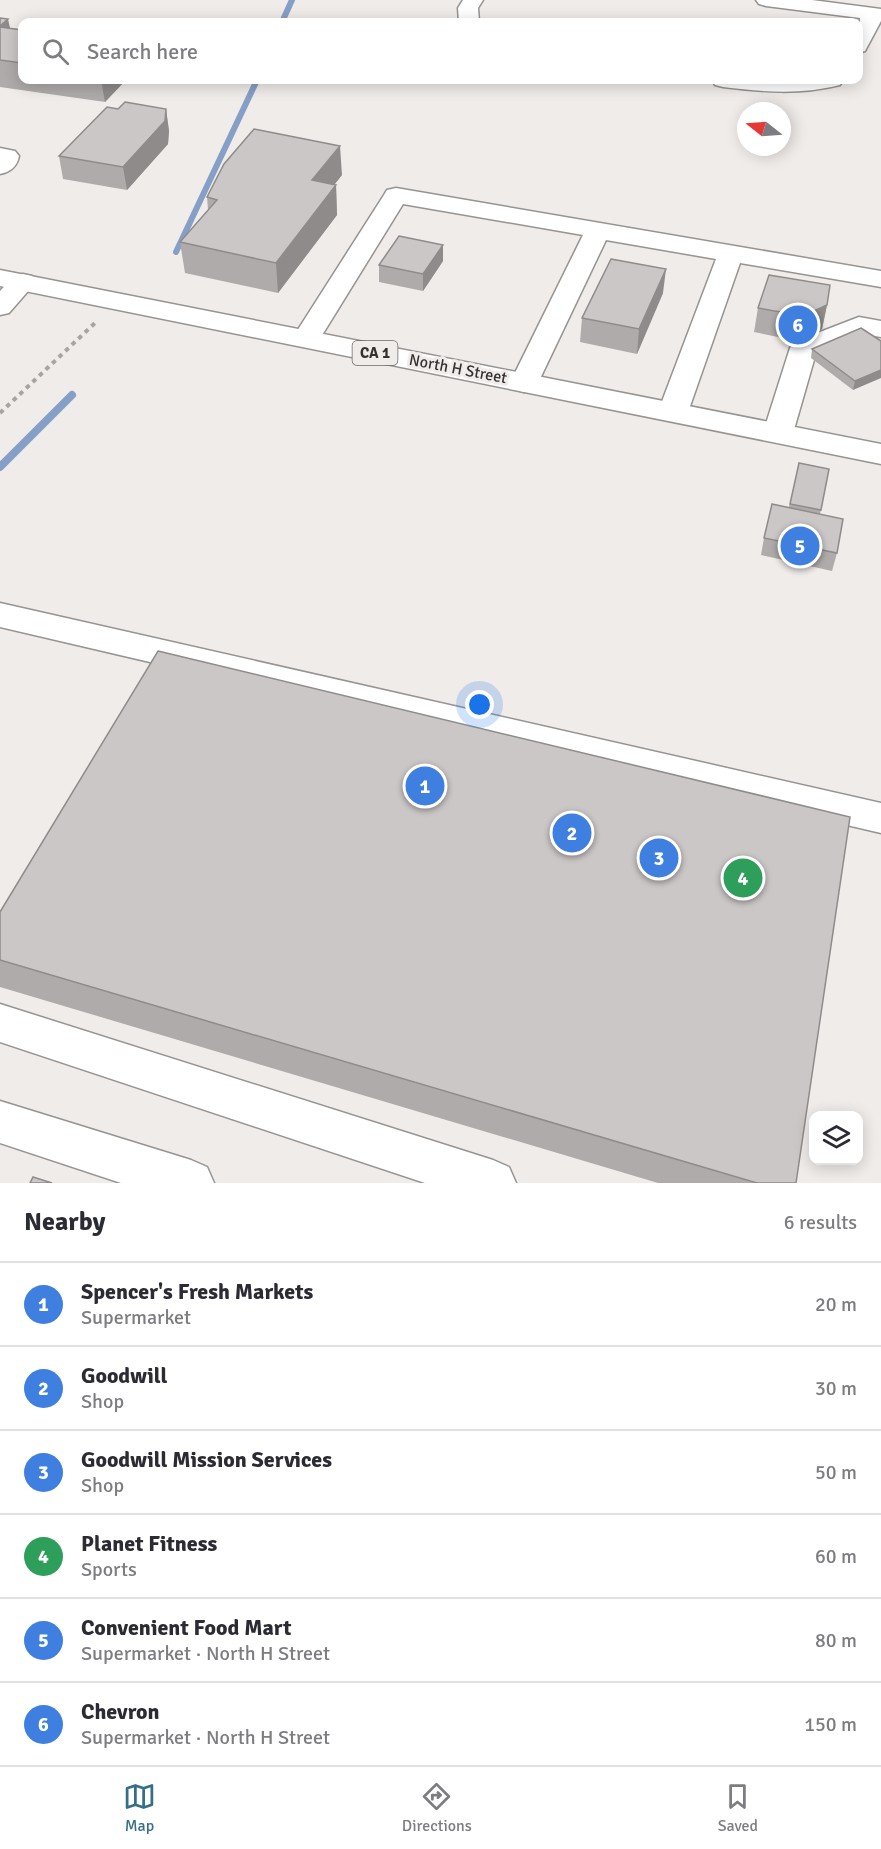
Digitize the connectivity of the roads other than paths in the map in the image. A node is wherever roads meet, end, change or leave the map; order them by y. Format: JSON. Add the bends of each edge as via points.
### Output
{"nodes":[{"id":1,"x":473,"y":0,"type":"edge"},
{"id":2,"x":766,"y":0,"type":"edge"},
{"id":3,"x":877,"y":15,"type":"edge"},
{"id":4,"x":469,"y":18,"type":"edge"},
{"id":5,"x":863,"y":39,"type":"edge"},
{"id":6,"x":756,"y":84,"type":"edge"},
{"id":7,"x":811,"y":84,"type":"edge"},
{"id":8,"x":0,"y":155,"type":"edge"},
{"id":9,"x":0,"y":168,"type":"edge"},
{"id":10,"x":598,"y":231,"type":"junction"},
{"id":11,"x":731,"y":254,"type":"junction"},
{"id":12,"x":881,"y":279,"type":"edge"},
{"id":13,"x":11,"y":280,"type":"edge"},
{"id":14,"x":0,"y":307,"type":"edge"},
{"id":15,"x":881,"y":329,"type":"edge"},
{"id":16,"x":306,"y":339,"type":"junction"},
{"id":17,"x":524,"y":383,"type":"junction"},
{"id":18,"x":673,"y":412,"type":"junction"},
{"id":19,"x":778,"y":433,"type":"junction"},
{"id":20,"x":881,"y":454,"type":"edge"},
{"id":21,"x":0,"y":615,"type":"edge"},
{"id":22,"x":881,"y":818,"type":"edge"},
{"id":23,"x":0,"y":1023,"type":"edge"},
{"id":24,"x":0,"y":1122,"type":"edge"},
{"id":25,"x":164,"y":1179,"type":"edge"},
{"id":26,"x":493,"y":1183,"type":"edge"}],
"edges":[{"from":1,"to":4,"type":"main road","via":[[468,8]]},
{"from":2,"to":3,"type":"main road"},
{"from":3,"to":5,"type":"main road"},
{"from":6,"to":7,"type":"main road"},
{"from":8,"to":9,"type":"main road","via":[[7,156]]},
{"from":10,"to":11,"type":"main road"},
{"from":10,"to":16,"type":"main road","via":[[396,195]]},
{"from":10,"to":17,"type":"main road"},
{"from":11,"to":12,"type":"main road"},
{"from":11,"to":18,"type":"main road"},
{"from":13,"to":14,"type":"main road"},
{"from":13,"to":16,"type":"main road","name":"North H Street","number":"CA 1"},
{"from":15,"to":19,"type":"main road","via":[[860,325],[804,348]]},
{"from":16,"to":17,"type":"main road","name":"North H Street","number":"CA 1"},
{"from":17,"to":18,"type":"main road","name":"North H Street","number":"CA 1"},
{"from":18,"to":19,"type":"main road","name":"North H Street","number":"CA 1"},
{"from":19,"to":20,"type":"main road","name":"North H Street","number":"CA 1"},
{"from":21,"to":22,"type":"main road"},
{"from":23,"to":26,"type":"main road"},
{"from":24,"to":25,"type":"main road"}]}
